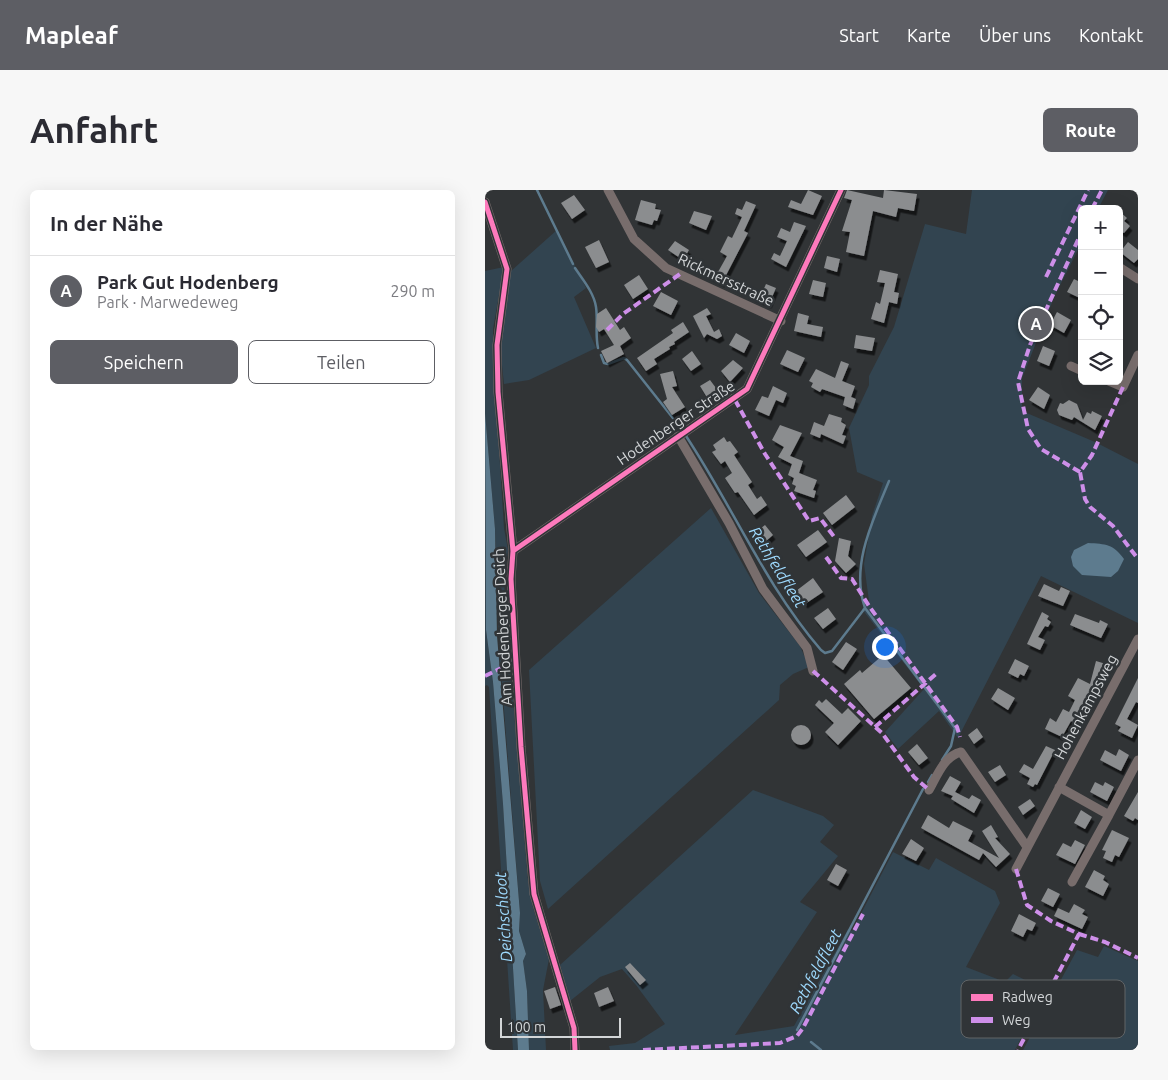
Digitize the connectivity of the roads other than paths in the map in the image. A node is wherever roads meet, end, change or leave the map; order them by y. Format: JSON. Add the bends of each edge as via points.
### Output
{"nodes":[{"id":1,"x":609,"y":190,"type":"edge"},
{"id":2,"x":841,"y":190,"type":"edge"},
{"id":3,"x":485,"y":202,"type":"edge"},
{"id":4,"x":1123,"y":270,"type":"edge"},
{"id":5,"x":1138,"y":279,"type":"edge"},
{"id":6,"x":781,"y":321,"type":"junction"},
{"id":7,"x":1138,"y":355,"type":"edge"},
{"id":8,"x":1071,"y":366,"type":"dead end"},
{"id":9,"x":1078,"y":369,"type":"edge"},
{"id":10,"x":1118,"y":385,"type":"edge"},
{"id":11,"x":678,"y":436,"type":"junction"},
{"id":12,"x":513,"y":551,"type":"junction"},
{"id":13,"x":1138,"y":640,"type":"edge"},
{"id":14,"x":813,"y":671,"type":"dead end"},
{"id":15,"x":1138,"y":760,"type":"edge"},
{"id":16,"x":1059,"y":787,"type":"junction"},
{"id":17,"x":929,"y":790,"type":"dead end"},
{"id":18,"x":1109,"y":815,"type":"junction"},
{"id":19,"x":1027,"y":847,"type":"junction"},
{"id":20,"x":1016,"y":870,"type":"dead end"},
{"id":21,"x":1072,"y":882,"type":"dead end"},
{"id":22,"x":575,"y":1050,"type":"edge"}],
"edges":[{"from":1,"to":6,"type":"street","name":"Rickmersstraße","via":[[634,239],[666,268]]},
{"from":2,"to":6,"type":"street","name":"Hodenberger Straße"},
{"from":3,"to":12,"type":"street","name":"Am Hodenberger Deich","via":[[507,269],[497,345],[498,392]]},
{"from":4,"to":5,"type":"street"},
{"from":6,"to":11,"type":"street","name":"Hodenberger Straße","via":[[747,389]]},
{"from":7,"to":10,"type":"street","via":[[1123,387]]},
{"from":8,"to":9,"type":"street"},
{"from":11,"to":12,"type":"street","name":"Hodenberger Straße"},
{"from":11,"to":14,"type":"street","name":"Hodenberger Straße","via":[[763,589],[807,648]]},
{"from":12,"to":22,"type":"street","name":"Am Hodenberger Deich","via":[[513,625],[534,894],[574,1028]]},
{"from":13,"to":16,"type":"street","name":"Hohenkampsweg"},
{"from":15,"to":18,"type":"street"},
{"from":16,"to":18,"type":"street"},
{"from":16,"to":19,"type":"street","name":"Hohenkampsweg"},
{"from":17,"to":19,"type":"street","via":[[947,760],[961,752]]},
{"from":18,"to":21,"type":"street"},
{"from":19,"to":20,"type":"street","name":"Hohenkampsweg"}]}
